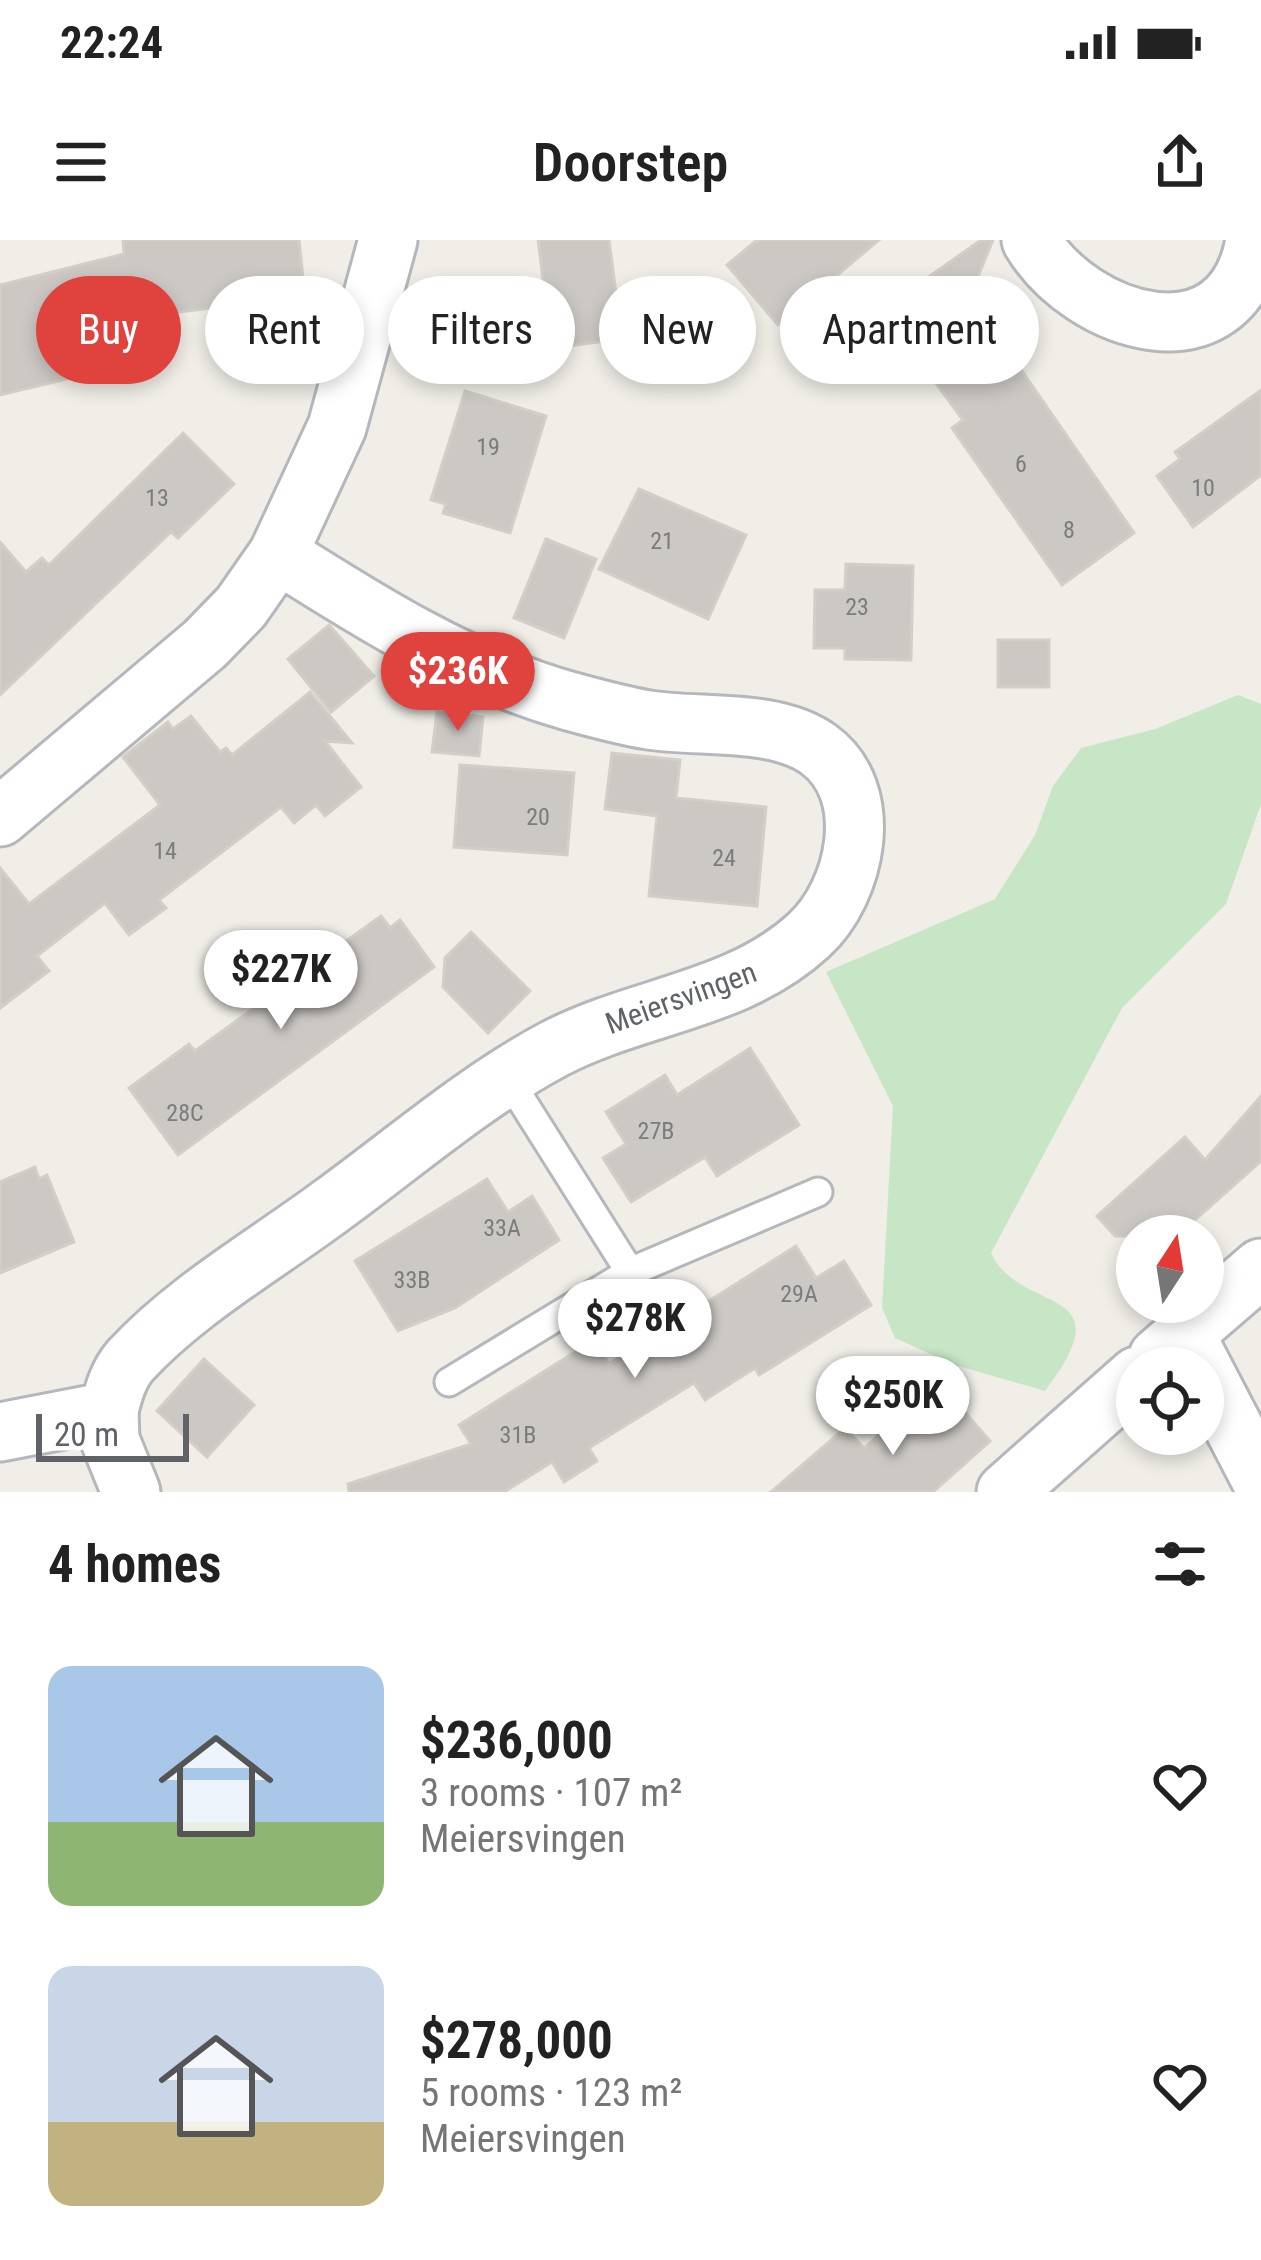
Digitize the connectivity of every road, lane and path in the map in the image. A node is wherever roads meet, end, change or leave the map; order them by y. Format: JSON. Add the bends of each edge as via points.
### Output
{"nodes":[{"id":1,"x":388,"y":240,"type":"edge"},
{"id":2,"x":1030,"y":240,"type":"edge"},
{"id":3,"x":1255,"y":240,"type":"edge"},
{"id":4,"x":278,"y":554,"type":"junction"},
{"id":5,"x":0,"y":817,"type":"edge"},
{"id":6,"x":507,"y":1077,"type":"junction"},
{"id":7,"x":818,"y":1192,"type":"dead end"},
{"id":8,"x":1261,"y":1268,"type":"edge"},
{"id":9,"x":630,"y":1272,"type":"junction"},
{"id":10,"x":1170,"y":1347,"type":"edge"},
{"id":11,"x":449,"y":1382,"type":"dead end"},
{"id":12,"x":1116,"y":1395,"type":"edge"},
{"id":13,"x":109,"y":1411,"type":"junction"},
{"id":14,"x":1224,"y":1430,"type":"edge"},
{"id":15,"x":0,"y":1432,"type":"edge"},
{"id":16,"x":1261,"y":1480,"type":"edge"},
{"id":17,"x":131,"y":1492,"type":"edge"},
{"id":18,"x":1006,"y":1492,"type":"edge"}],
"edges":[{"from":1,"to":4,"type":"street","via":[[337,427]]},
{"from":2,"to":3,"type":"street","via":[[1097,305],[1153,322],[1180,321],[1228,299],[1243,283]]},
{"from":4,"to":5,"type":"street","via":[[205,644]]},
{"from":4,"to":6,"type":"street","name":"Meiersvingen","via":[[426,643],[513,684],[648,720],[802,741],[820,750],[845,784],[854,822],[849,865],[832,910],[812,934],[741,982],[603,1026]]},
{"from":6,"to":9,"type":"lane"},
{"from":6,"to":13,"type":"street","name":"Meiersvingen","via":[[177,1319],[125,1366]]},
{"from":7,"to":9,"type":"lane"},
{"from":8,"to":10,"type":"street"},
{"from":9,"to":11,"type":"lane"},
{"from":12,"to":18,"type":"street"},
{"from":13,"to":15,"type":"street"},
{"from":13,"to":17,"type":"street","via":[[110,1439]]},
{"from":14,"to":16,"type":"street"}]}
